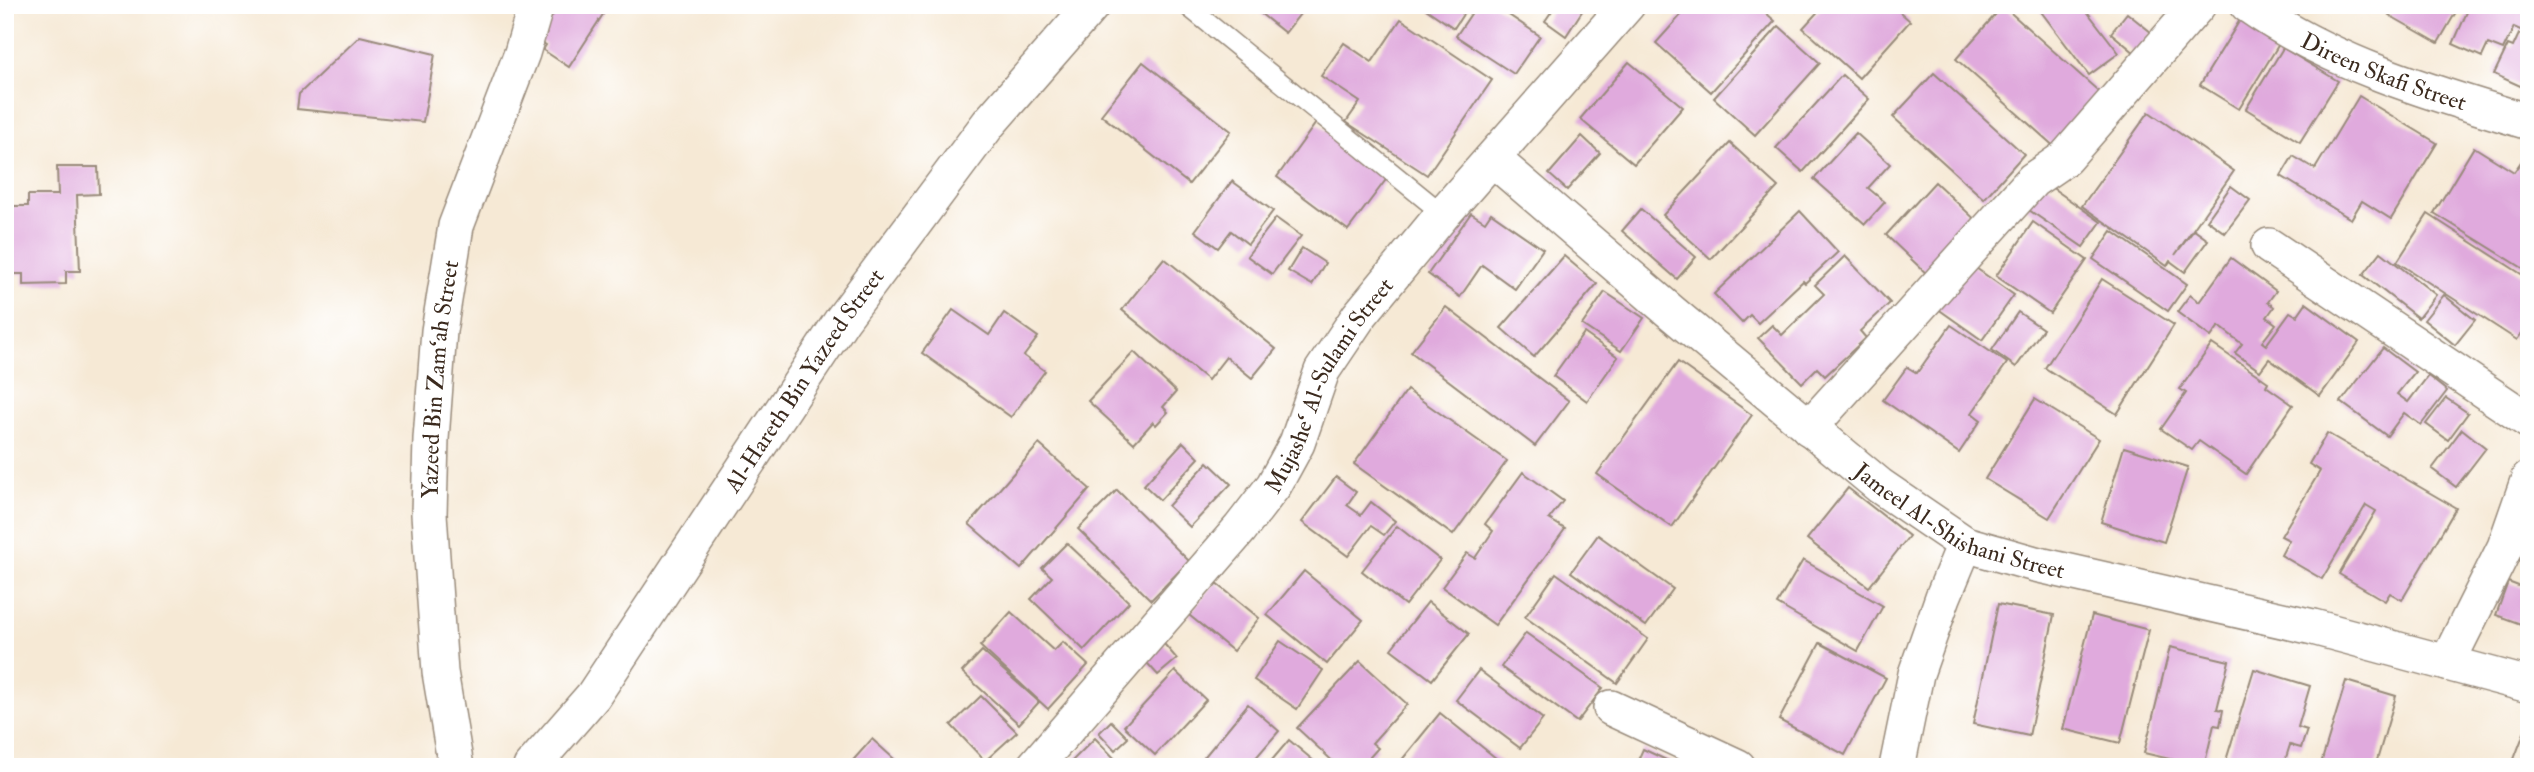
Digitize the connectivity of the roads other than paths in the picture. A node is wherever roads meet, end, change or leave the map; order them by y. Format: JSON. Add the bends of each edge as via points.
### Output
{"nodes":[{"id":1,"x":536,"y":5,"type":"edge"},
{"id":2,"x":1091,"y":5,"type":"edge"},
{"id":3,"x":1186,"y":5,"type":"edge"},
{"id":4,"x":1626,"y":5,"type":"edge"},
{"id":5,"x":2198,"y":5,"type":"edge"},
{"id":6,"x":2248,"y":5,"type":"edge"},
{"id":7,"x":2529,"y":122,"type":"edge"},
{"id":8,"x":1493,"y":159,"type":"junction"},
{"id":9,"x":1443,"y":214,"type":"junction"},
{"id":10,"x":2269,"y":246,"type":"dead end"},
{"id":11,"x":2529,"y":421,"type":"edge"},
{"id":12,"x":1809,"y":428,"type":"junction"},
{"id":13,"x":2529,"y":478,"type":"edge"},
{"id":14,"x":1965,"y":544,"type":"junction"},
{"id":15,"x":2447,"y":663,"type":"junction"},
{"id":16,"x":2529,"y":685,"type":"edge"},
{"id":17,"x":1611,"y":708,"type":"dead end"},
{"id":18,"x":456,"y":767,"type":"edge"},
{"id":19,"x":531,"y":767,"type":"edge"},
{"id":20,"x":1034,"y":767,"type":"edge"},
{"id":21,"x":1738,"y":767,"type":"edge"},
{"id":22,"x":1897,"y":767,"type":"edge"}],
"edges":[{"from":1,"to":18,"type":"street","name":"Yazeed Bin Zam‘ah Street","via":[[456,226],[439,331],[429,514],[440,672]]},
{"from":2,"to":19,"type":"street","name":"Al-Hareth Bin Yazeed Street","via":[[989,123],[842,320],[593,696]]},
{"from":3,"to":9,"type":"lane"},
{"from":4,"to":8,"type":"street","name":"Mujashe‘ Al-Sulami Street"},
{"from":5,"to":12,"type":"street","via":[[2065,158],[2033,180]]},
{"from":6,"to":7,"type":"street","name":"Direen Skafi Street","via":[[2308,44],[2351,63]]},
{"from":8,"to":9,"type":"street","name":"Mujashe‘ Al-Sulami Street"},
{"from":8,"to":12,"type":"street","name":"Jameel Al-Shishani Street"},
{"from":9,"to":20,"type":"street","name":"Mujashe‘ Al-Sulami Street","via":[[1359,316],[1322,371],[1297,443],[1274,485]]},
{"from":10,"to":11,"type":"street"},
{"from":12,"to":14,"type":"street","name":"Jameel Al-Shishani Street","via":[[1880,486]]},
{"from":13,"to":15,"type":"street","via":[[2505,547]]},
{"from":14,"to":15,"type":"street","name":"Jameel Al-Shishani Street"},
{"from":14,"to":22,"type":"street","via":[[1916,674]]},
{"from":15,"to":16,"type":"street","name":"Jameel Al-Shishani Street"},
{"from":17,"to":21,"type":"street"}]}
